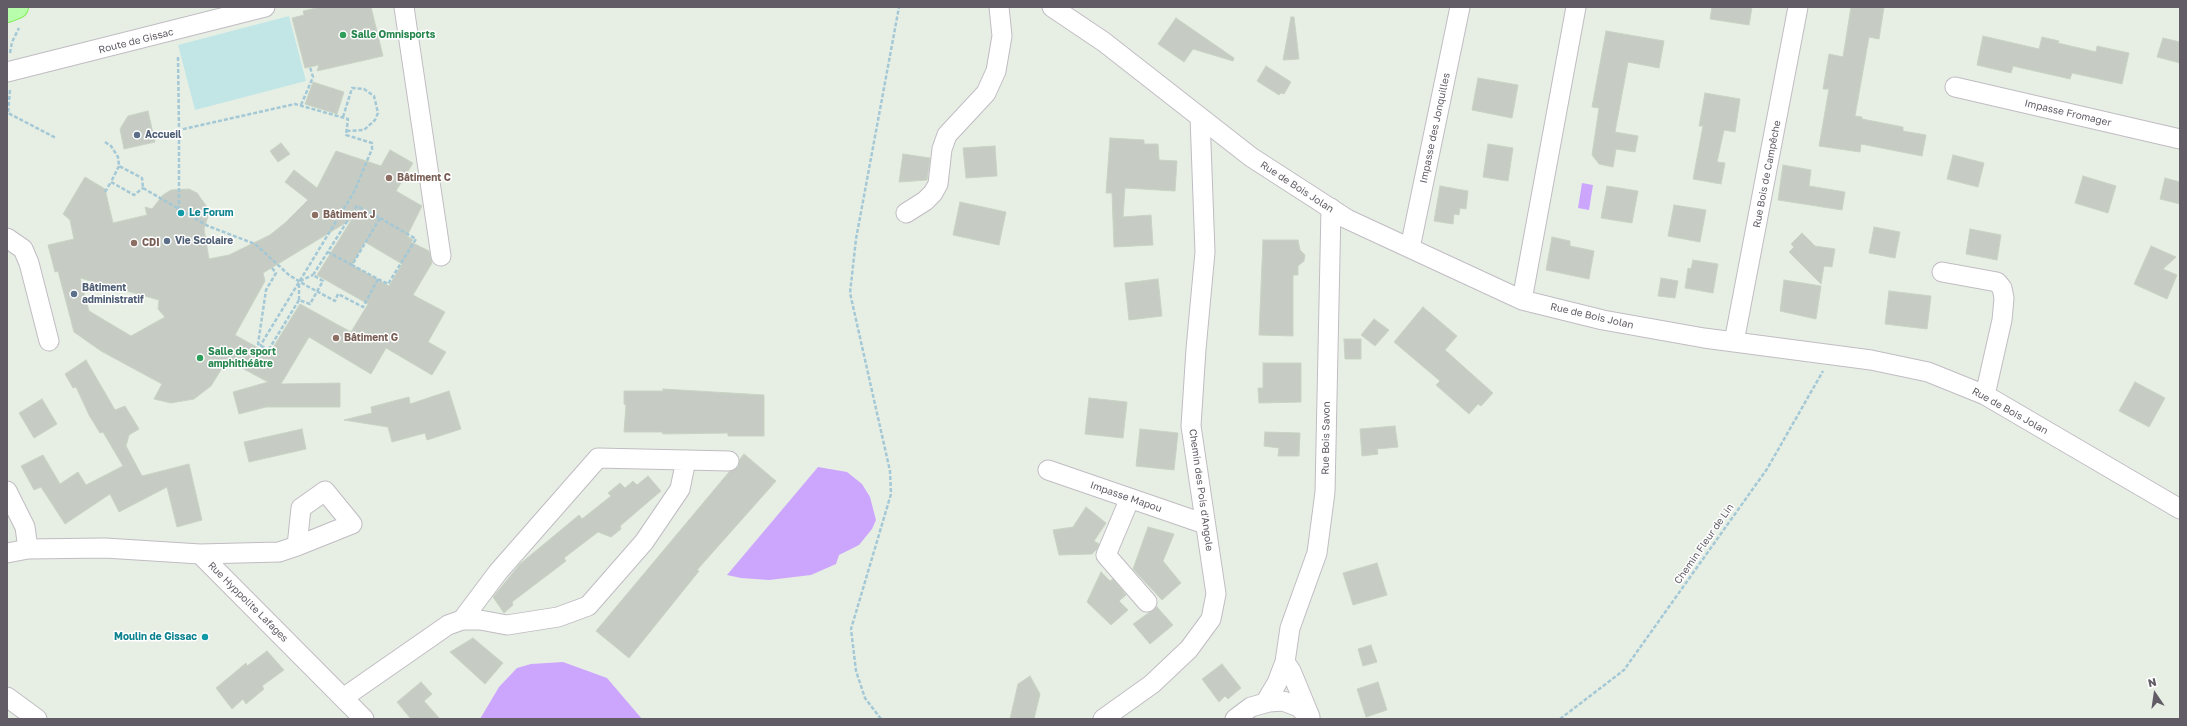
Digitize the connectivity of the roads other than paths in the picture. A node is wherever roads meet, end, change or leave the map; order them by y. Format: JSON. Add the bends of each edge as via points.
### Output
{"nodes":[{"id":1,"x":265,"y":7,"type":"edge"},
{"id":2,"x":404,"y":7,"type":"edge"},
{"id":3,"x":999,"y":7,"type":"edge"},
{"id":4,"x":1052,"y":7,"type":"edge"},
{"id":5,"x":1460,"y":7,"type":"edge"},
{"id":6,"x":1576,"y":7,"type":"edge"},
{"id":7,"x":1798,"y":7,"type":"edge"},
{"id":8,"x":10,"y":70,"type":"edge"},
{"id":9,"x":1956,"y":87,"type":"dead end"},
{"id":10,"x":1200,"y":116,"type":"junction"},
{"id":11,"x":2180,"y":139,"type":"edge"},
{"id":12,"x":1331,"y":208,"type":"junction"},
{"id":13,"x":906,"y":212,"type":"dead end"},
{"id":14,"x":7,"y":238,"type":"edge"},
{"id":15,"x":1410,"y":248,"type":"junction"},
{"id":16,"x":441,"y":256,"type":"dead end"},
{"id":17,"x":1942,"y":272,"type":"dead end"},
{"id":18,"x":1522,"y":300,"type":"junction"},
{"id":19,"x":49,"y":341,"type":"dead end"},
{"id":20,"x":1734,"y":342,"type":"junction"},
{"id":21,"x":1985,"y":395,"type":"junction"},
{"id":22,"x":686,"y":460,"type":"junction"},
{"id":23,"x":729,"y":461,"type":"dead end"},
{"id":24,"x":1048,"y":470,"type":"dead end"},
{"id":25,"x":7,"y":491,"type":"edge"},
{"id":26,"x":1130,"y":498,"type":"junction"},
{"id":27,"x":2180,"y":509,"type":"edge"},
{"id":28,"x":1205,"y":524,"type":"junction"},
{"id":29,"x":297,"y":546,"type":"dead end"},
{"id":30,"x":28,"y":549,"type":"junction"},
{"id":31,"x":7,"y":553,"type":"edge"},
{"id":32,"x":200,"y":554,"type":"junction"},
{"id":33,"x":1147,"y":602,"type":"dead end"},
{"id":34,"x":462,"y":620,"type":"junction"},
{"id":35,"x":1285,"y":662,"type":"junction"},
{"id":36,"x":7,"y":697,"type":"edge"},
{"id":37,"x":343,"y":698,"type":"junction"},
{"id":38,"x":1265,"y":703,"type":"junction"},
{"id":39,"x":37,"y":719,"type":"edge"},
{"id":40,"x":364,"y":719,"type":"edge"},
{"id":41,"x":1103,"y":719,"type":"edge"},
{"id":42,"x":1235,"y":719,"type":"edge"},
{"id":43,"x":1311,"y":719,"type":"edge"}],
"edges":[{"from":1,"to":8,"type":"street","name":"Route de Gissac"},
{"from":2,"to":16,"type":"street"},
{"from":3,"to":13,"type":"street","via":[[1002,36],[996,71],[986,93],[947,135],[942,149],[938,184],[933,194]]},
{"from":4,"to":10,"type":"street","name":"Rue de Bois Jolan","via":[[1104,42]]},
{"from":5,"to":15,"type":"street","name":"Impasse des Jonquilles"},
{"from":6,"to":18,"type":"street"},
{"from":7,"to":20,"type":"street","name":"Rue Bois de Campêche"},
{"from":9,"to":11,"type":"street","name":"Impasse Fromager"},
{"from":10,"to":12,"type":"street","name":"Rue de Bois Jolan","via":[[1251,157]]},
{"from":10,"to":28,"type":"street","name":"Chemin des Pois d'Angole","via":[[1205,252],[1191,426]]},
{"from":12,"to":15,"type":"street","name":"Rue de Bois Jolan","via":[[1348,219]]},
{"from":12,"to":35,"type":"street","name":"Rue Bois Savon","via":[[1325,492],[1317,553],[1290,628]]},
{"from":14,"to":19,"type":"street","via":[[23,249],[29,263]]},
{"from":15,"to":18,"type":"street","name":"Rue de Bois Jolan"},
{"from":17,"to":21,"type":"street","via":[[1997,282],[2002,288],[2002,320]]},
{"from":18,"to":20,"type":"street","name":"Rue de Bois Jolan","via":[[1604,320]]},
{"from":20,"to":21,"type":"street","name":"Rue de Bois Jolan","via":[[1871,360],[1928,372]]},
{"from":21,"to":27,"type":"street","name":"Rue de Bois Jolan"},
{"from":22,"to":23,"type":"street"},
{"from":22,"to":34,"type":"street","via":[[598,458],[498,572]]},
{"from":22,"to":34,"type":"street","via":[[680,489],[644,542],[588,606],[558,617],[507,625]]},
{"from":24,"to":26,"type":"street","name":"Impasse Mapou"},
{"from":25,"to":30,"type":"street","via":[[25,527]]},
{"from":26,"to":28,"type":"street","name":"Impasse Mapou"},
{"from":26,"to":33,"type":"street","via":[[1106,555]]},
{"from":28,"to":41,"type":"street","name":"Chemin des Pois d'Angole","via":[[1216,594],[1211,619],[1190,649],[1158,679]]},
{"from":29,"to":32,"type":"street","via":[[278,552]]},
{"from":30,"to":31,"type":"street","name":"Rue Hyppolite Lafages"},
{"from":30,"to":32,"type":"street","name":"Rue Hyppolite Lafages","via":[[105,548]]},
{"from":32,"to":37,"type":"street","name":"Rue Hyppolite Lafages"},
{"from":34,"to":37,"type":"street","via":[[448,625]]},
{"from":35,"to":38,"type":"street","name":"Rue Bois Savon","via":[[1277,683]]},
{"from":35,"to":43,"type":"street"},
{"from":36,"to":39,"type":"street"},
{"from":37,"to":40,"type":"street","name":"Rue Hyppolite Lafages"},
{"from":38,"to":42,"type":"street","via":[[1251,707]]},
{"from":38,"to":43,"type":"street","via":[[1290,703],[1299,707]]}]}
